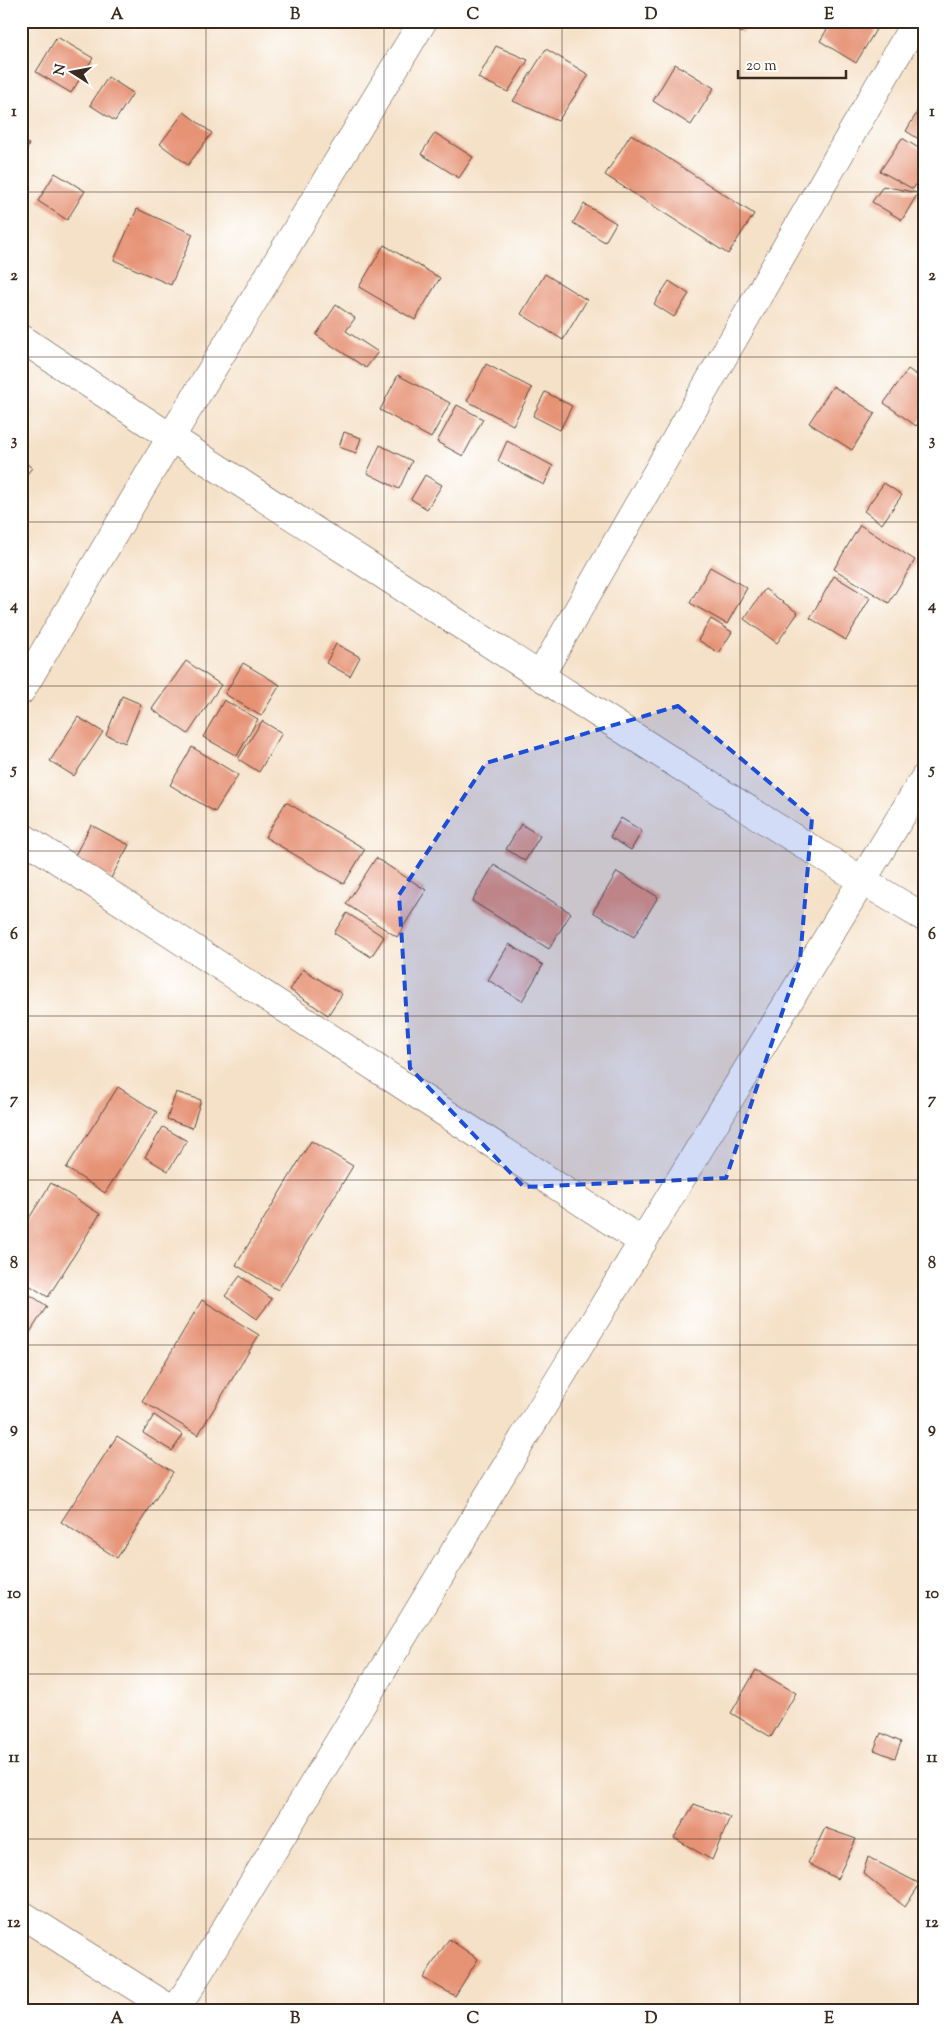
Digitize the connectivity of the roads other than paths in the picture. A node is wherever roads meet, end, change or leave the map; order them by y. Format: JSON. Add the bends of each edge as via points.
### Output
{"nodes":[{"id":1,"x":423,"y":21,"type":"edge"},
{"id":2,"x":916,"y":21,"type":"edge"},
{"id":3,"x":21,"y":338,"type":"edge"},
{"id":4,"x":171,"y":437,"type":"junction"},
{"id":5,"x":540,"y":676,"type":"junction"},
{"id":6,"x":21,"y":691,"type":"edge"},
{"id":7,"x":925,"y":777,"type":"edge"},
{"id":8,"x":21,"y":836,"type":"edge"},
{"id":9,"x":862,"y":880,"type":"junction"},
{"id":10,"x":925,"y":918,"type":"edge"},
{"id":11,"x":642,"y":1242,"type":"junction"},
{"id":12,"x":21,"y":1914,"type":"edge"},
{"id":13,"x":174,"y":2010,"type":"edge"}],
"edges":[{"from":1,"to":4,"type":"street"},
{"from":2,"to":5,"type":"street"},
{"from":3,"to":4,"type":"street"},
{"from":4,"to":5,"type":"street"},
{"from":4,"to":6,"type":"street"},
{"from":5,"to":9,"type":"street"},
{"from":7,"to":9,"type":"street"},
{"from":8,"to":11,"type":"street"},
{"from":9,"to":10,"type":"street"},
{"from":9,"to":11,"type":"street"},
{"from":11,"to":13,"type":"street"},
{"from":12,"to":13,"type":"street"}]}
